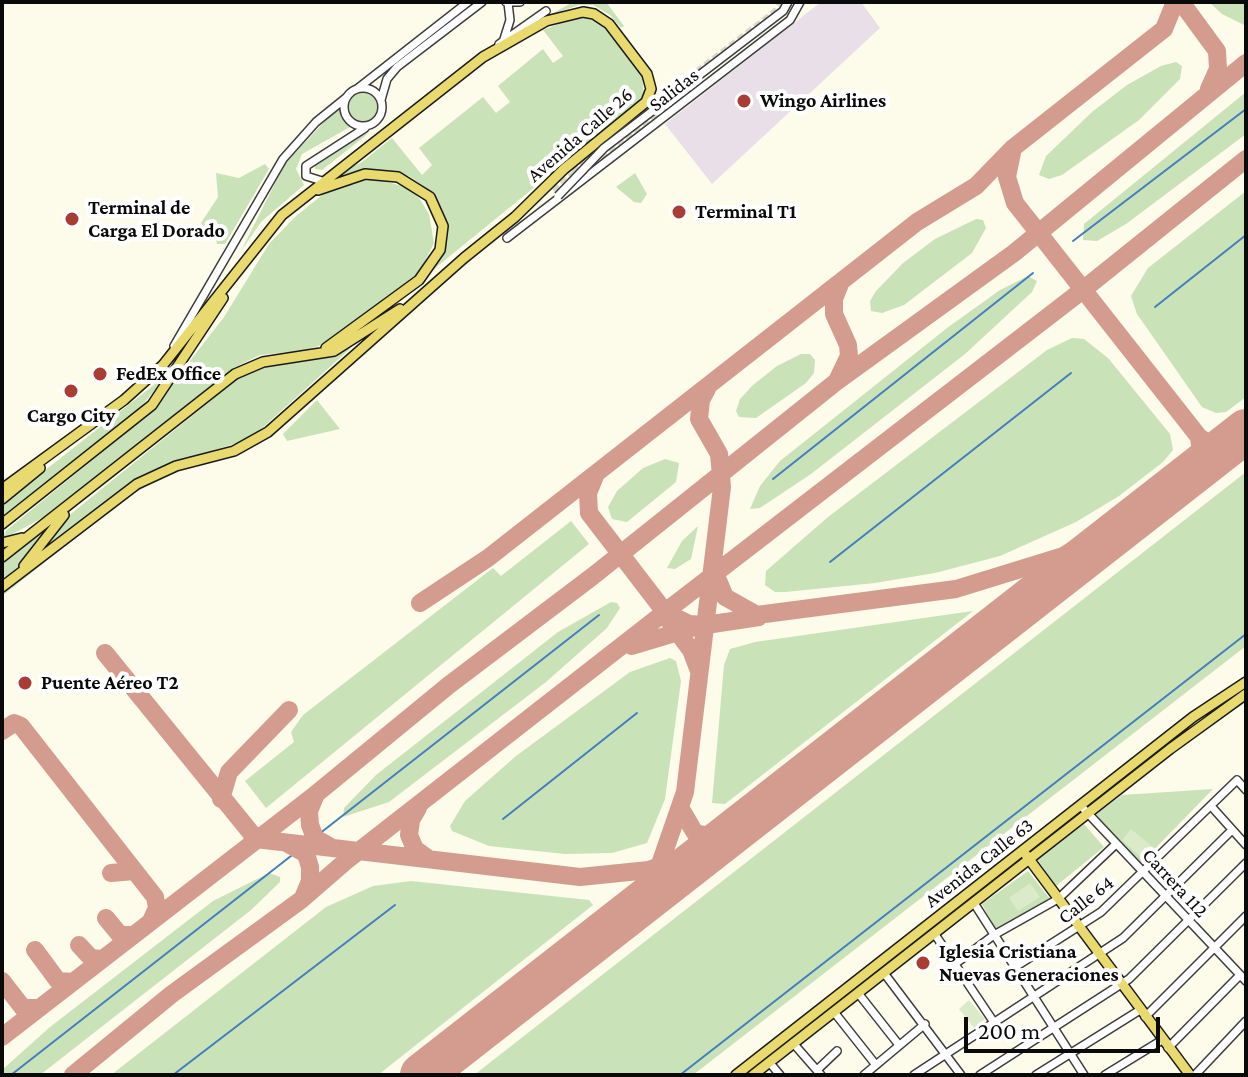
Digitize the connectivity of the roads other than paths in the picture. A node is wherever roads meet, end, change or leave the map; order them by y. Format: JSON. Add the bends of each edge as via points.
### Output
{"nodes":[{"id":1,"x":468,"y":2,"type":"edge"},
{"id":2,"x":482,"y":2,"type":"edge"},
{"id":3,"x":507,"y":2,"type":"edge"},
{"id":4,"x":520,"y":2,"type":"edge"},
{"id":5,"x":788,"y":2,"type":"edge"},
{"id":6,"x":800,"y":2,"type":"edge"},
{"id":7,"x":546,"y":11,"type":"dead end"},
{"id":8,"x":503,"y":41,"type":"junction"},
{"id":9,"x":483,"y":57,"type":"junction"},
{"id":10,"x":357,"y":89,"type":"junction"},
{"id":11,"x":347,"y":97,"type":"junction"},
{"id":12,"x":381,"y":100,"type":"junction"},
{"id":13,"x":367,"y":127,"type":"junction"},
{"id":14,"x":322,"y":181,"type":"junction"},
{"id":15,"x":558,"y":196,"type":"junction"},
{"id":16,"x":295,"y":204,"type":"junction"},
{"id":17,"x":507,"y":238,"type":"dead end"},
{"id":18,"x":255,"y":247,"type":"junction"},
{"id":19,"x":424,"y":293,"type":"junction"},
{"id":20,"x":309,"y":356,"type":"junction"},
{"id":21,"x":163,"y":365,"type":"junction"},
{"id":22,"x":82,"y":432,"type":"junction"},
{"id":23,"x":2,"y":489,"type":"edge"},
{"id":24,"x":89,"y":490,"type":"junction"},
{"id":25,"x":2,"y":499,"type":"edge"},
{"id":26,"x":31,"y":501,"type":"junction"},
{"id":27,"x":2,"y":524,"type":"edge"},
{"id":28,"x":2,"y":531,"type":"edge"},
{"id":29,"x":31,"y":534,"type":"junction"},
{"id":30,"x":2,"y":543,"type":"edge"},
{"id":31,"x":2,"y":557,"type":"edge"},
{"id":32,"x":17,"y":575,"type":"junction"},
{"id":33,"x":2,"y":587,"type":"edge"},
{"id":34,"x":1246,"y":682,"type":"edge"},
{"id":35,"x":1246,"y":694,"type":"edge"},
{"id":36,"x":1246,"y":790,"type":"edge"},
{"id":37,"x":1211,"y":806,"type":"junction"},
{"id":38,"x":1084,"y":810,"type":"junction"},
{"id":39,"x":1232,"y":830,"type":"junction"},
{"id":40,"x":1116,"y":844,"type":"junction"},
{"id":41,"x":1246,"y":845,"type":"edge"},
{"id":42,"x":1027,"y":856,"type":"junction"},
{"id":43,"x":1246,"y":863,"type":"edge"},
{"id":44,"x":1143,"y":872,"type":"junction"},
{"id":45,"x":1166,"y":896,"type":"junction"},
{"id":46,"x":1058,"y":899,"type":"junction"},
{"id":47,"x":974,"y":903,"type":"junction"},
{"id":48,"x":1188,"y":920,"type":"junction"},
{"id":49,"x":1244,"y":922,"type":"edge"},
{"id":50,"x":1079,"y":928,"type":"junction"},
{"id":51,"x":934,"y":933,"type":"junction"},
{"id":52,"x":994,"y":935,"type":"junction"},
{"id":53,"x":1214,"y":947,"type":"junction"},
{"id":54,"x":1099,"y":955,"type":"junction"},
{"id":55,"x":955,"y":964,"type":"junction"},
{"id":56,"x":1015,"y":967,"type":"junction"},
{"id":57,"x":884,"y":973,"type":"junction"},
{"id":58,"x":1243,"y":978,"type":"edge"},
{"id":59,"x":1122,"y":985,"type":"junction"},
{"id":60,"x":858,"y":993,"type":"junction"},
{"id":61,"x":1033,"y":996,"type":"junction"},
{"id":62,"x":834,"y":1012,"type":"junction"},
{"id":63,"x":1142,"y":1014,"type":"junction"},
{"id":64,"x":993,"y":1021,"type":"junction"},
{"id":65,"x":1246,"y":1021,"type":"edge"},
{"id":66,"x":925,"y":1024,"type":"junction"},
{"id":67,"x":1053,"y":1027,"type":"junction"},
{"id":68,"x":793,"y":1043,"type":"junction"},
{"id":69,"x":1165,"y":1044,"type":"junction"},
{"id":70,"x":899,"y":1045,"type":"junction"},
{"id":71,"x":837,"y":1051,"type":"dead end"},
{"id":72,"x":946,"y":1051,"type":"junction"},
{"id":73,"x":1070,"y":1053,"type":"junction"},
{"id":74,"x":769,"y":1062,"type":"junction"},
{"id":75,"x":876,"y":1065,"type":"junction"},
{"id":76,"x":819,"y":1072,"type":"edge"},
{"id":77,"x":736,"y":1075,"type":"edge"},
{"id":78,"x":753,"y":1075,"type":"edge"},
{"id":79,"x":780,"y":1075,"type":"edge"},
{"id":80,"x":864,"y":1075,"type":"edge"},
{"id":81,"x":914,"y":1075,"type":"edge"},
{"id":82,"x":961,"y":1075,"type":"edge"},
{"id":83,"x":980,"y":1075,"type":"edge"},
{"id":84,"x":1036,"y":1075,"type":"edge"},
{"id":85,"x":1084,"y":1075,"type":"edge"},
{"id":86,"x":1105,"y":1075,"type":"edge"},
{"id":87,"x":1192,"y":1075,"type":"edge"}],
"edges":[{"from":1,"to":10,"type":"street"},
{"from":2,"to":12,"type":"street","via":[[397,67]]},
{"from":3,"to":4,"type":"street"},
{"from":3,"to":8,"type":"street","via":[[510,20]]},
{"from":5,"to":15,"type":"street","name":"Salidas","bridge":true,"via":[[604,148]]},
{"from":6,"to":15,"type":"street","name":"Salidas","bridge":true,"via":[[790,20]]},
{"from":7,"to":8,"type":"street"},
{"from":8,"to":9,"type":"street"},
{"from":9,"to":14,"type":"main road","name":"Avenida Calle 26"},
{"from":9,"to":19,"type":"main road","name":"Avenida Calle 26","via":[[556,17],[588,12],[604,19],[622,41],[647,74],[651,93]]},
{"from":10,"to":11,"type":"street"},
{"from":10,"to":12,"type":"street","via":[[369,89]]},
{"from":11,"to":13,"type":"street","via":[[345,116],[354,125]]},
{"from":11,"to":21,"type":"street","name":"Avenida Calle 26","via":[[296,142],[277,168]]},
{"from":12,"to":13,"type":"street","via":[[379,119]]},
{"from":13,"to":14,"type":"street","via":[[306,166],[308,178]]},
{"from":14,"to":16,"type":"main road","name":"Avenida Calle 26"},
{"from":15,"to":17,"type":"street","name":"Salidas"},
{"from":16,"to":18,"type":"main road","name":"Avenida Calle 26"},
{"from":16,"to":20,"type":"main road","via":[[339,180],[386,175],[424,191],[436,204],[443,226],[440,250],[419,280],[344,338]]},
{"from":18,"to":21,"type":"main road","name":"Avenida Calle 26"},
{"from":18,"to":26,"type":"main road","name":"Avenida Calle 26","via":[[152,405]]},
{"from":19,"to":20,"type":"main road","name":"Avenida Calle 26","via":[[342,347]]},
{"from":19,"to":32,"type":"main road","name":"Avenida Calle 26","via":[[260,438],[137,484]]},
{"from":20,"to":24,"type":"main road","name":"Avenida Calle 26","via":[[263,362],[235,374]]},
{"from":21,"to":22,"type":"main road","name":"Avenida Calle 26"},
{"from":22,"to":23,"type":"main road","name":"Avenida Calle 26"},
{"from":22,"to":25,"type":"main road","name":"Avenida Calle 26"},
{"from":24,"to":29,"type":"main road","name":"Avenida Calle 26"},
{"from":24,"to":32,"type":"main road"},
{"from":26,"to":27,"type":"main road","name":"Avenida Calle 26"},
{"from":26,"to":28,"type":"main road"},
{"from":29,"to":30,"type":"main road"},
{"from":29,"to":31,"type":"main road","name":"Avenida Calle 26"},
{"from":32,"to":33,"type":"main road","name":"Avenida Calle 26"},
{"from":34,"to":38,"type":"main road","name":"Avenida Calle 63","via":[[1193,717]]},
{"from":35,"to":38,"type":"main road","name":"Avenida Calle 63"},
{"from":36,"to":37,"type":"street","name":"Calle 64","via":[[1237,780]]},
{"from":37,"to":39,"type":"street"},
{"from":37,"to":44,"type":"street","name":"Calle 64"},
{"from":38,"to":40,"type":"street","name":"Carrera 112"},
{"from":38,"to":42,"type":"main road","name":"Avenida Calle 63"},
{"from":39,"to":41,"type":"street"},
{"from":39,"to":45,"type":"street"},
{"from":40,"to":44,"type":"street","name":"Carrera 112"},
{"from":40,"to":46,"type":"street"},
{"from":42,"to":46,"type":"main road"},
{"from":42,"to":47,"type":"main road","name":"Avenida Calle 63"},
{"from":42,"to":77,"type":"main road","name":"Avenida Calle 63"},
{"from":43,"to":48,"type":"street"},
{"from":44,"to":45,"type":"street","name":"Carrera 112"},
{"from":44,"to":50,"type":"street","name":"Calle 64"},
{"from":45,"to":48,"type":"street","name":"Carrera 112"},
{"from":45,"to":54,"type":"street"},
{"from":46,"to":50,"type":"main road"},
{"from":46,"to":52,"type":"street"},
{"from":47,"to":51,"type":"main road","name":"Avenida Calle 63"},
{"from":47,"to":52,"type":"street"},
{"from":48,"to":53,"type":"street","name":"Carrera 112"},
{"from":48,"to":59,"type":"street"},
{"from":49,"to":53,"type":"street"},
{"from":50,"to":54,"type":"main road"},
{"from":50,"to":56,"type":"street","name":"Calle 64"},
{"from":51,"to":55,"type":"street"},
{"from":51,"to":57,"type":"main road","name":"Avenida Calle 63"},
{"from":52,"to":55,"type":"street"},
{"from":52,"to":56,"type":"street"},
{"from":53,"to":58,"type":"street","name":"Carrera 112"},
{"from":53,"to":63,"type":"street"},
{"from":54,"to":59,"type":"main road"},
{"from":54,"to":61,"type":"street"},
{"from":55,"to":64,"type":"street"},
{"from":56,"to":61,"type":"street"},
{"from":57,"to":60,"type":"main road","name":"Avenida Calle 63"},
{"from":57,"to":66,"type":"street"},
{"from":58,"to":69,"type":"street"},
{"from":59,"to":63,"type":"main road"},
{"from":59,"to":67,"type":"street"},
{"from":60,"to":62,"type":"main road","name":"Avenida Calle 63"},
{"from":60,"to":70,"type":"street"},
{"from":61,"to":64,"type":"street"},
{"from":61,"to":67,"type":"street"},
{"from":62,"to":68,"type":"main road","name":"Avenida Calle 63"},
{"from":62,"to":75,"type":"street"},
{"from":63,"to":69,"type":"main road"},
{"from":63,"to":73,"type":"street"},
{"from":64,"to":72,"type":"street"},
{"from":65,"to":87,"type":"street"},
{"from":66,"to":70,"type":"street"},
{"from":66,"to":72,"type":"street"},
{"from":67,"to":73,"type":"street"},
{"from":67,"to":83,"type":"street"},
{"from":68,"to":74,"type":"main road","name":"Avenida Calle 63"},
{"from":68,"to":76,"type":"street"},
{"from":69,"to":86,"type":"street"},
{"from":69,"to":87,"type":"main road"},
{"from":70,"to":75,"type":"street"},
{"from":71,"to":76,"type":"street"},
{"from":72,"to":81,"type":"street"},
{"from":72,"to":82,"type":"street"},
{"from":73,"to":84,"type":"street"},
{"from":73,"to":85,"type":"street"},
{"from":74,"to":78,"type":"main road","name":"Avenida Calle 63"},
{"from":74,"to":79,"type":"street"},
{"from":75,"to":80,"type":"street"}]}
